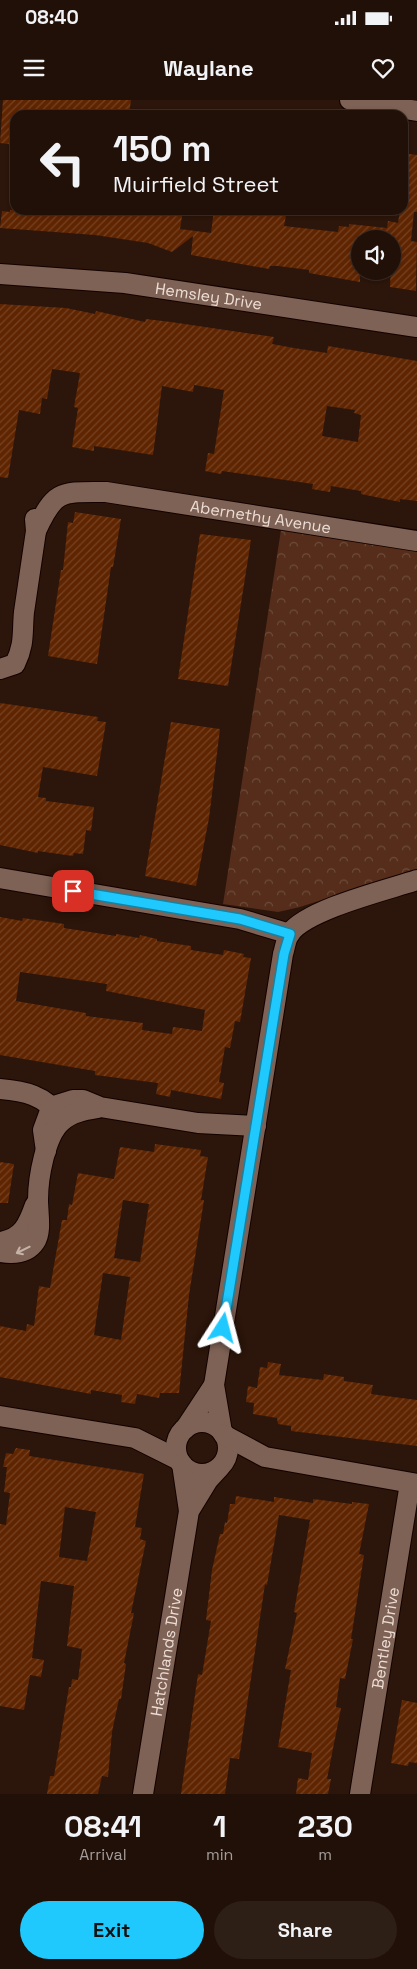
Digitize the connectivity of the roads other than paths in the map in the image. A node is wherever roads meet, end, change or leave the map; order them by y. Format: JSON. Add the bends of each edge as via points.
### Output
{"nodes":[{"id":1,"x":350,"y":100,"type":"edge"},
{"id":2,"x":417,"y":111,"type":"edge"},
{"id":3,"x":0,"y":274,"type":"edge"},
{"id":4,"x":417,"y":327,"type":"edge"},
{"id":5,"x":417,"y":541,"type":"edge"},
{"id":6,"x":5,"y":660,"type":"edge"},
{"id":7,"x":0,"y":878,"type":"edge"},
{"id":8,"x":417,"y":880,"type":"edge"},
{"id":9,"x":290,"y":934,"type":"junction"},
{"id":10,"x":1,"y":1089,"type":"edge"},
{"id":11,"x":54,"y":1114,"type":"junction"},
{"id":12,"x":255,"y":1133,"type":"junction"},
{"id":13,"x":38,"y":1198,"type":"junction"},
{"id":14,"x":0,"y":1242,"type":"edge"},
{"id":15,"x":0,"y":1252,"type":"edge"},
{"id":16,"x":214,"y":1385,"type":"junction"},
{"id":17,"x":0,"y":1416,"type":"edge"},
{"id":18,"x":184,"y":1430,"type":"junction"},
{"id":19,"x":223,"y":1433,"type":"junction"},
{"id":20,"x":135,"y":1438,"type":"junction"},
{"id":21,"x":265,"y":1457,"type":"junction"},
{"id":22,"x":180,"y":1462,"type":"junction"},
{"id":23,"x":220,"y":1466,"type":"junction"},
{"id":24,"x":413,"y":1484,"type":"edge"},
{"id":25,"x":189,"y":1511,"type":"junction"},
{"id":26,"x":143,"y":1794,"type":"edge"},
{"id":27,"x":360,"y":1794,"type":"edge"}],
"edges":[{"from":1,"to":2,"type":"street"},
{"from":3,"to":4,"type":"street","name":"Hemsley Drive","via":[[125,282]]},
{"from":5,"to":6,"type":"street","name":"Abernethy Avenue","via":[[106,492],[59,496],[51,502],[36,531],[24,615]]},
{"from":7,"to":9,"type":"street","via":[[240,919]]},
{"from":8,"to":9,"type":"street","via":[[303,920]]},
{"from":9,"to":12,"type":"street"},
{"from":10,"to":11,"type":"street","via":[[25,1091]]},
{"from":11,"to":12,"type":"street","via":[[73,1100],[83,1100],[100,1107]]},
{"from":11,"to":13,"type":"street","via":[[54,1131],[46,1150]]},
{"from":12,"to":16,"type":"street"},
{"from":13,"to":14,"type":"street","via":[[20,1235]]},
{"from":13,"to":15,"type":"street","one_way":true,"via":[[35,1242],[23,1252]]},
{"from":16,"to":18,"type":"street"},
{"from":16,"to":19,"type":"street"},
{"from":17,"to":20,"type":"street"},
{"from":18,"to":19,"type":"street","via":[[200,1422],[216,1426]]},
{"from":18,"to":20,"type":"street"},
{"from":18,"to":22,"type":"street","via":[[176,1446]]},
{"from":19,"to":21,"type":"street"},
{"from":19,"to":23,"type":"street","via":[[228,1450]]},
{"from":20,"to":22,"type":"street"},
{"from":21,"to":23,"type":"street"},
{"from":21,"to":24,"type":"street"},
{"from":22,"to":23,"type":"street","via":[[195,1473],[204,1474]]},
{"from":22,"to":25,"type":"street","name":"Hatchlands Drive"},
{"from":23,"to":25,"type":"street","name":"Hatchlands Drive"},
{"from":24,"to":27,"type":"street","name":"Bentley Drive"},
{"from":25,"to":26,"type":"street","name":"Hatchlands Drive"}]}
